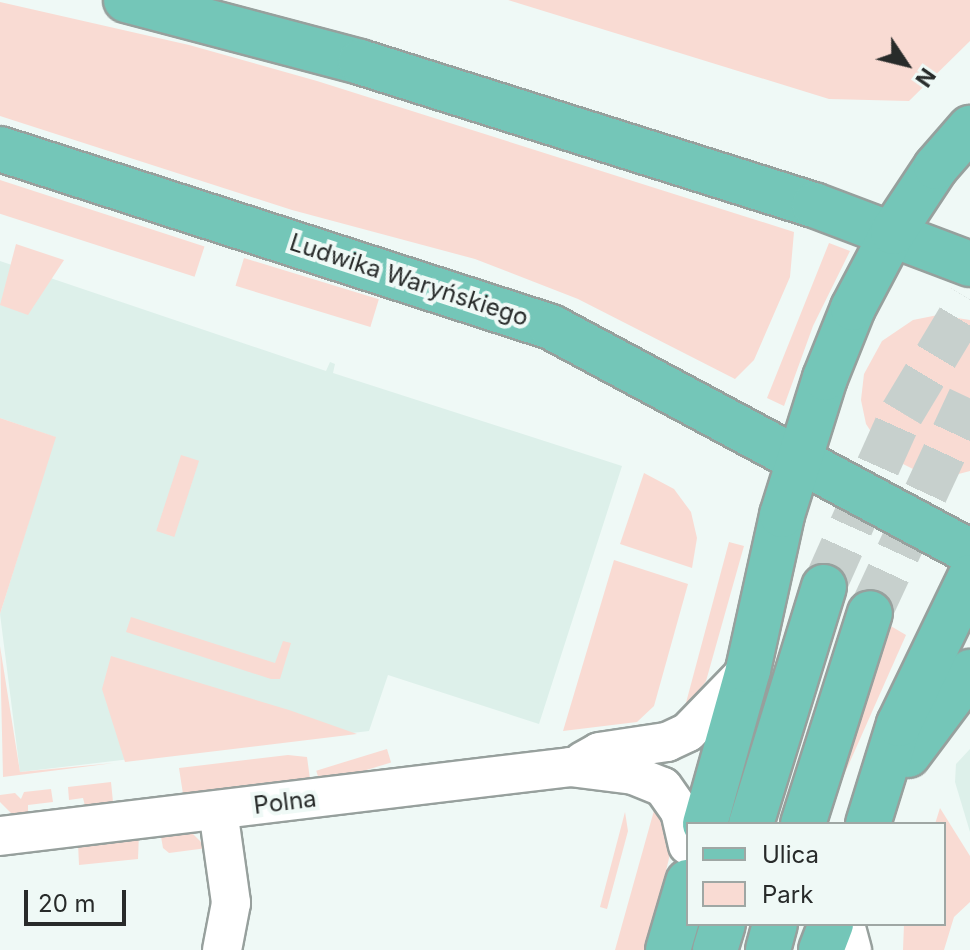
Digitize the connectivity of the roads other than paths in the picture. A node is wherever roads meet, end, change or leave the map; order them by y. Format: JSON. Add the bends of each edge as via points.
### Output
{"nodes":[{"id":1,"x":126,"y":0,"type":"edge"},
{"id":2,"x":970,"y":128,"type":"edge"},
{"id":3,"x":0,"y":149,"type":"edge"},
{"id":4,"x":893,"y":232,"type":"junction"},
{"id":5,"x":970,"y":264,"type":"edge"},
{"id":6,"x":799,"y":458,"type":"junction"},
{"id":7,"x":970,"y":552,"type":"edge"},
{"id":8,"x":970,"y":577,"type":"edge"},
{"id":9,"x":824,"y":587,"type":"tunnel mouth"},
{"id":10,"x":870,"y":613,"type":"tunnel mouth"},
{"id":11,"x":748,"y":670,"type":"junction"},
{"id":12,"x":970,"y":672,"type":"edge"},
{"id":13,"x":570,"y":767,"type":"junction"},
{"id":14,"x":218,"y":810,"type":"junction"},
{"id":15,"x":872,"y":814,"type":"edge"},
{"id":16,"x":706,"y":822,"type":"edge"},
{"id":17,"x":752,"y":822,"type":"edge"},
{"id":18,"x":804,"y":822,"type":"edge"},
{"id":19,"x":0,"y":836,"type":"edge"},
{"id":20,"x":686,"y":836,"type":"edge"},
{"id":21,"x":686,"y":889,"type":"edge"},
{"id":22,"x":722,"y":926,"type":"edge"},
{"id":23,"x":774,"y":926,"type":"edge"},
{"id":24,"x":830,"y":926,"type":"edge"},
{"id":25,"x":846,"y":926,"type":"edge"},
{"id":26,"x":222,"y":950,"type":"edge"},
{"id":27,"x":668,"y":950,"type":"edge"},
{"id":28,"x":715,"y":950,"type":"edge"},
{"id":29,"x":768,"y":950,"type":"edge"},
{"id":30,"x":821,"y":950,"type":"edge"},
{"id":31,"x":852,"y":950,"type":"edge"}],
"edges":[{"from":1,"to":4,"type":"main road","via":[[360,62]]},
{"from":2,"to":4,"type":"main road","via":[[936,167]]},
{"from":3,"to":6,"type":"main road","name":"Ludwika Waryńskiego","via":[[508,309],[601,350]]},
{"from":4,"to":5,"type":"main road"},
{"from":4,"to":6,"type":"main road","via":[[853,308]]},
{"from":6,"to":7,"type":"main road","name":"Ludwika Waryńskiego"},
{"from":6,"to":11,"type":"main road"},
{"from":8,"to":15,"type":"main road","via":[[899,724]]},
{"from":9,"to":17,"type":"main road"},
{"from":10,"to":18,"type":"main road"},
{"from":11,"to":13,"type":"street","name":"Polna","via":[[688,732],[667,742],[599,752]]},
{"from":11,"to":16,"type":"main road"},
{"from":12,"to":15,"type":"main road","via":[[948,695]]},
{"from":13,"to":14,"type":"street","name":"Polna"},
{"from":13,"to":20,"type":"street","name":"Polna","via":[[633,775],[663,787],[680,811]]},
{"from":14,"to":19,"type":"street","name":"Polna"},
{"from":14,"to":26,"type":"street","via":[[232,913]]},
{"from":21,"to":27,"type":"main road"},
{"from":22,"to":28,"type":"main road"},
{"from":23,"to":29,"type":"main road"},
{"from":24,"to":30,"type":"main road"},
{"from":25,"to":31,"type":"street"}]}
